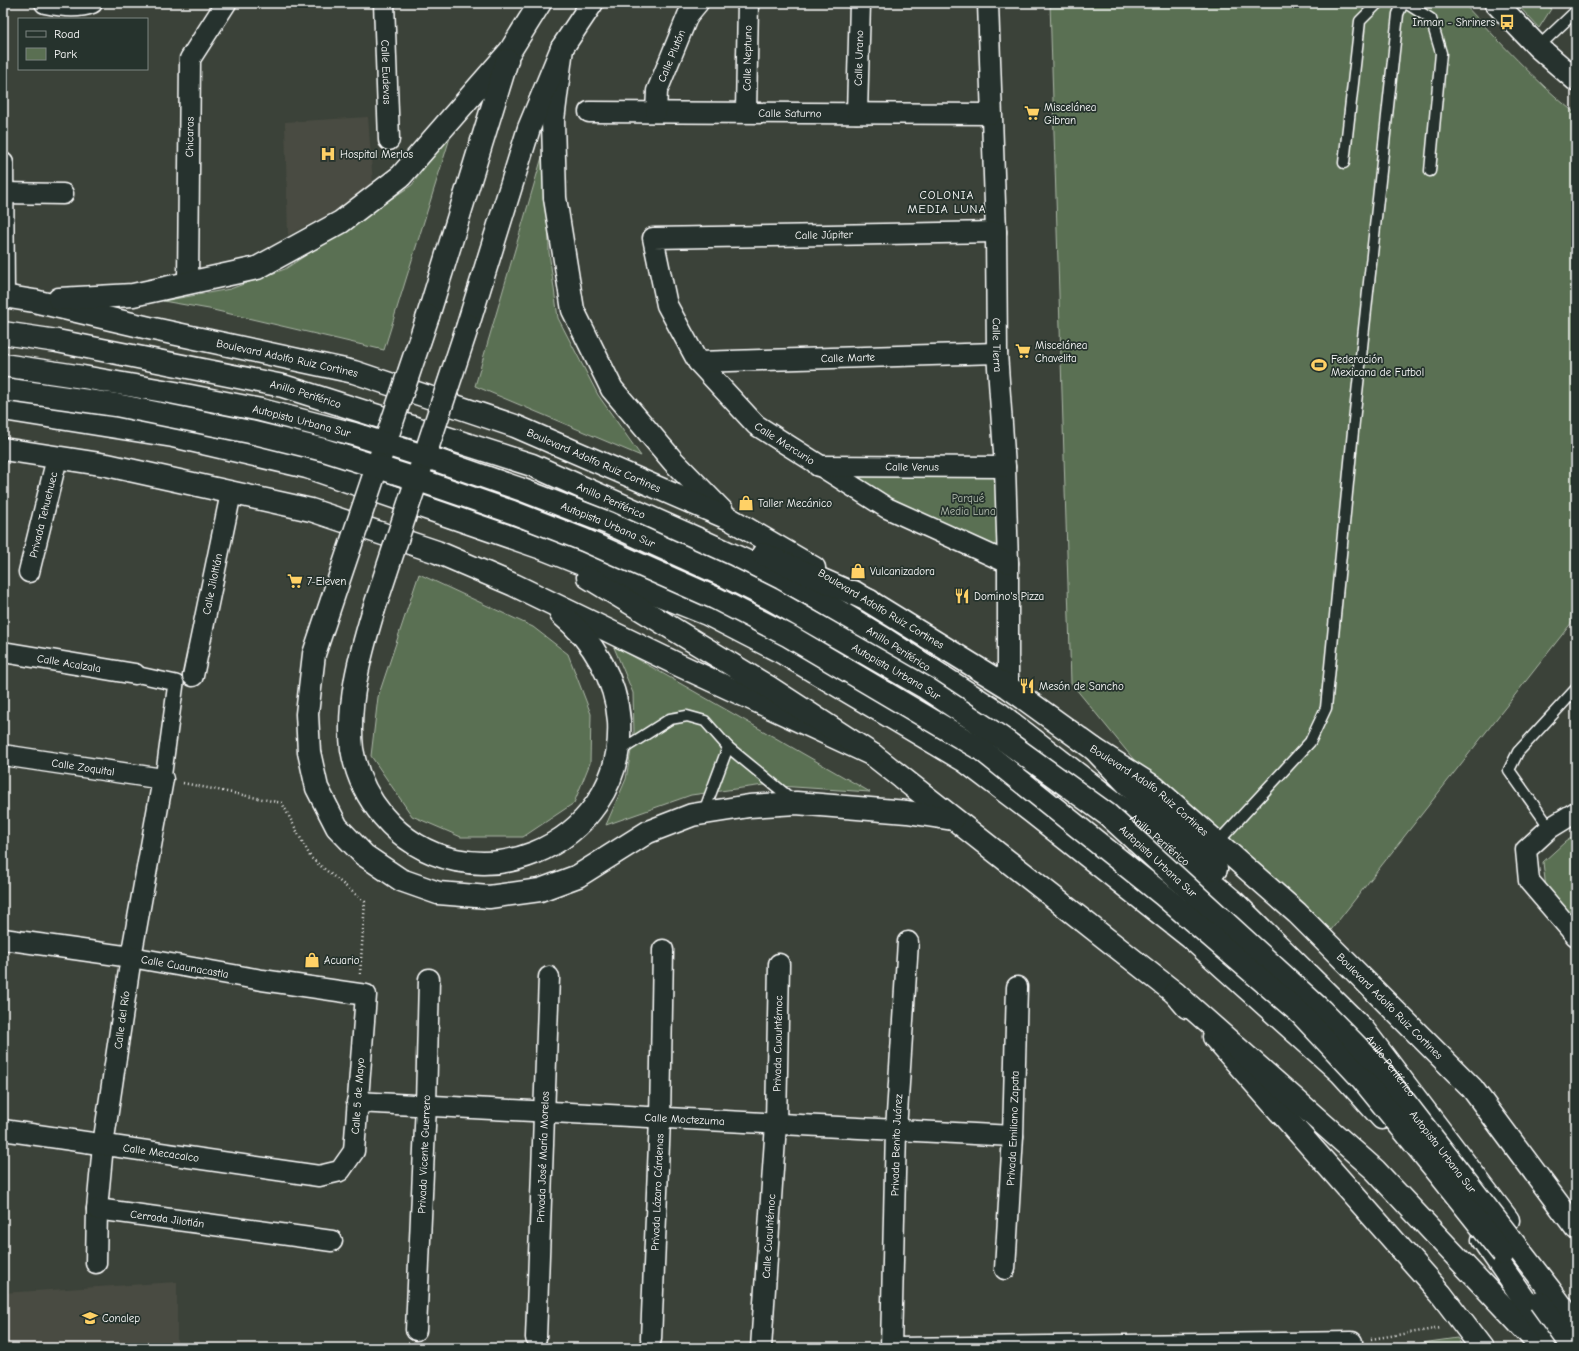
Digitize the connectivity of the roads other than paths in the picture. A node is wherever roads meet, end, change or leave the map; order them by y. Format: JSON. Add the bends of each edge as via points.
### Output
{"nodes":[{"id":1,"x":45,"y":3,"type":"edge"},
{"id":2,"x":92,"y":3,"type":"edge"},
{"id":3,"x":226,"y":3,"type":"edge"},
{"id":4,"x":384,"y":3,"type":"edge"},
{"id":5,"x":540,"y":3,"type":"edge"},
{"id":6,"x":592,"y":3,"type":"edge"},
{"id":7,"x":698,"y":3,"type":"edge"},
{"id":8,"x":748,"y":3,"type":"edge"},
{"id":9,"x":860,"y":3,"type":"edge"},
{"id":10,"x":988,"y":3,"type":"edge"},
{"id":11,"x":1378,"y":3,"type":"edge"},
{"id":12,"x":1403,"y":3,"type":"edge"},
{"id":13,"x":1406,"y":3,"type":"edge"},
{"id":14,"x":1496,"y":3,"type":"edge"},
{"id":15,"x":1576,"y":11,"type":"edge"},
{"id":16,"x":1538,"y":47,"type":"junction"},
{"id":17,"x":562,"y":48,"type":"junction"},
{"id":18,"x":510,"y":52,"type":"junction"},
{"id":19,"x":1576,"y":80,"type":"edge"},
{"id":20,"x":589,"y":112,"type":"dead end"},
{"id":21,"x":656,"y":112,"type":"junction"},
{"id":22,"x":746,"y":112,"type":"junction"},
{"id":23,"x":857,"y":113,"type":"junction"},
{"id":24,"x":991,"y":114,"type":"junction"},
{"id":25,"x":389,"y":140,"type":"dead end"},
{"id":26,"x":3,"y":163,"type":"edge"},
{"id":27,"x":1344,"y":163,"type":"dead end"},
{"id":28,"x":1430,"y":171,"type":"dead end"},
{"id":29,"x":4,"y":193,"type":"edge"},
{"id":30,"x":63,"y":194,"type":"dead end"},
{"id":31,"x":996,"y":232,"type":"junction"},
{"id":32,"x":653,"y":238,"type":"joint"},
{"id":33,"x":188,"y":283,"type":"junction"},
{"id":34,"x":3,"y":296,"type":"edge"},
{"id":35,"x":34,"y":301,"type":"junction"},
{"id":36,"x":3,"y":333,"type":"edge"},
{"id":37,"x":997,"y":353,"type":"junction"},
{"id":38,"x":698,"y":362,"type":"junction"},
{"id":39,"x":3,"y":365,"type":"edge"},
{"id":40,"x":3,"y":389,"type":"edge"},
{"id":41,"x":3,"y":409,"type":"edge"},
{"id":42,"x":3,"y":449,"type":"edge"},
{"id":43,"x":57,"y":458,"type":"junction"},
{"id":44,"x":532,"y":465,"type":"junction"},
{"id":45,"x":818,"y":466,"type":"junction"},
{"id":46,"x":1005,"y":467,"type":"junction"},
{"id":47,"x":231,"y":493,"type":"junction"},
{"id":48,"x":730,"y":519,"type":"junction"},
{"id":49,"x":539,"y":547,"type":"junction"},
{"id":50,"x":1008,"y":563,"type":"junction"},
{"id":51,"x":29,"y":572,"type":"dead end"},
{"id":52,"x":514,"y":585,"type":"junction"},
{"id":53,"x":870,"y":601,"type":"junction"},
{"id":54,"x":3,"y":652,"type":"edge"},
{"id":55,"x":135,"y":674,"type":"joint"},
{"id":56,"x":193,"y":676,"type":"dead end"},
{"id":57,"x":1008,"y":687,"type":"junction"},
{"id":58,"x":1576,"y":689,"type":"edge"},
{"id":59,"x":728,"y":747,"type":"junction"},
{"id":60,"x":1094,"y":749,"type":"junction"},
{"id":61,"x":618,"y":752,"type":"junction"},
{"id":62,"x":3,"y":755,"type":"edge"},
{"id":63,"x":873,"y":755,"type":"junction"},
{"id":64,"x":162,"y":779,"type":"junction"},
{"id":65,"x":796,"y":803,"type":"junction"},
{"id":66,"x":1576,"y":812,"type":"edge"},
{"id":67,"x":703,"y":814,"type":"junction"},
{"id":68,"x":956,"y":819,"type":"junction"},
{"id":69,"x":1550,"y":828,"type":"junction"},
{"id":70,"x":1217,"y":843,"type":"junction"},
{"id":71,"x":1576,"y":936,"type":"edge"},
{"id":72,"x":3,"y":939,"type":"edge"},
{"id":73,"x":908,"y":942,"type":"dead end"},
{"id":74,"x":663,"y":950,"type":"dead end"},
{"id":75,"x":131,"y":957,"type":"junction"},
{"id":76,"x":778,"y":964,"type":"dead end"},
{"id":77,"x":549,"y":977,"type":"dead end"},
{"id":78,"x":429,"y":979,"type":"dead end"},
{"id":79,"x":1017,"y":987,"type":"dead end"},
{"id":80,"x":1175,"y":993,"type":"junction"},
{"id":81,"x":362,"y":995,"type":"joint"},
{"id":82,"x":1363,"y":1029,"type":"junction"},
{"id":83,"x":357,"y":1102,"type":"junction"},
{"id":84,"x":426,"y":1104,"type":"junction"},
{"id":85,"x":544,"y":1111,"type":"junction"},
{"id":86,"x":660,"y":1119,"type":"junction"},
{"id":87,"x":776,"y":1124,"type":"junction"},
{"id":88,"x":3,"y":1130,"type":"edge"},
{"id":89,"x":896,"y":1130,"type":"junction"},
{"id":90,"x":1012,"y":1136,"type":"junction"},
{"id":91,"x":103,"y":1144,"type":"junction"},
{"id":92,"x":319,"y":1176,"type":"joint"},
{"id":93,"x":97,"y":1209,"type":"junction"},
{"id":94,"x":1576,"y":1228,"type":"edge"},
{"id":95,"x":332,"y":1241,"type":"dead end"},
{"id":96,"x":96,"y":1263,"type":"dead end"},
{"id":97,"x":1005,"y":1269,"type":"dead end"},
{"id":98,"x":1576,"y":1314,"type":"edge"},
{"id":99,"x":1576,"y":1326,"type":"edge"},
{"id":100,"x":416,"y":1330,"type":"dead end"},
{"id":101,"x":536,"y":1338,"type":"dead end"},
{"id":102,"x":651,"y":1339,"type":"dead end"},
{"id":103,"x":1352,"y":1342,"type":"road end"},
{"id":104,"x":761,"y":1348,"type":"edge"},
{"id":105,"x":891,"y":1348,"type":"edge"},
{"id":106,"x":898,"y":1348,"type":"edge"},
{"id":107,"x":1482,"y":1348,"type":"edge"},
{"id":108,"x":1542,"y":1348,"type":"edge"},
{"id":109,"x":1558,"y":1348,"type":"edge"},
{"id":110,"x":1573,"y":1348,"type":"edge"}],
"edges":[{"from":1,"to":2,"type":"street","via":[[58,6]]},
{"from":3,"to":33,"type":"street","name":"Chicaras","via":[[190,59]]},
{"from":4,"to":25,"type":"street","name":"Calle Eudevas"},
{"from":5,"to":18,"type":"main road"},
{"from":6,"to":17,"type":"main road"},
{"from":7,"to":21,"type":"street","name":"Calle Plutón","via":[[688,15],[657,91]]},
{"from":8,"to":22,"type":"street","name":"Calle Neptuno"},
{"from":9,"to":23,"type":"street","name":"Calle Urano"},
{"from":10,"to":24,"type":"street","name":"Calle Tierra"},
{"from":11,"to":27,"type":"lane","via":[[1360,21]]},
{"from":12,"to":70,"type":"lane","via":[[1398,14],[1326,708],[1310,742]]},
{"from":13,"to":28,"type":"lane","via":[[1431,20],[1441,53]]},
{"from":14,"to":16,"type":"main road"},
{"from":15,"to":16,"type":"lane"},
{"from":16,"to":19,"type":"main road"},
{"from":17,"to":48,"type":"main road","via":[[553,120],[555,198],[573,310],[612,389],[673,461]]},
{"from":17,"to":61,"type":"main road","bridge":true,"via":[[529,128],[468,325],[364,641],[353,700],[352,750],[365,790],[376,808],[406,838],[443,856],[463,862],[484,863],[526,857],[569,834],[593,809],[604,792]]},
{"from":18,"to":33,"type":"main road","via":[[401,176],[341,222],[257,268]]},
{"from":18,"to":67,"type":"main road","bridge":true,"via":[[428,316],[314,654],[307,714],[309,752],[317,788],[337,827],[364,855],[401,880],[438,893],[489,897],[540,890],[578,876],[648,832],[692,815]]},
{"from":20,"to":21,"type":"street","name":"Calle Saturno"},
{"from":21,"to":22,"type":"street","name":"Calle Saturno"},
{"from":22,"to":23,"type":"street","name":"Calle Saturno"},
{"from":23,"to":24,"type":"street","name":"Calle Saturno"},
{"from":24,"to":31,"type":"street","name":"Calle Tierra"},
{"from":26,"to":29,"type":"street"},
{"from":29,"to":30,"type":"street"},
{"from":29,"to":34,"type":"street"},
{"from":31,"to":32,"type":"street","name":"Calle Júpiter"},
{"from":31,"to":37,"type":"street","name":"Calle Tierra"},
{"from":32,"to":38,"type":"street","name":"Calle Mercurio","via":[[667,305]]},
{"from":33,"to":35,"type":"main road","via":[[133,295]]},
{"from":34,"to":35,"type":"main road","name":"Boulevard Adolfo Ruiz Cortines"},
{"from":35,"to":48,"type":"main road","name":"Boulevard Adolfo Ruiz Cortines","via":[[354,372],[515,426]]},
{"from":36,"to":44,"type":"main road","name":"Anillo Periférico","via":[[57,341],[283,386]]},
{"from":37,"to":38,"type":"street","name":"Calle Marte"},
{"from":37,"to":46,"type":"street","name":"Calle Tierra"},
{"from":38,"to":45,"type":"street","name":"Calle Mercurio","via":[[756,425]]},
{"from":39,"to":99,"type":"main road","name":"Autopista Urbana Sur","bridge":true,"via":[[168,391],[261,410],[354,434],[520,488],[608,523],[725,576],[784,606],[926,688],[1000,737],[1108,815],[1321,1010],[1380,1070]]},
{"from":40,"to":110,"type":"main road","name":"Autopista Urbana Sur","bridge":true,"via":[[116,406],[250,432],[324,450],[512,512],[665,575],[748,615],[789,636],[982,750],[1163,895],[1301,1014],[1363,1080],[1533,1293]]},
{"from":41,"to":49,"type":"main road","via":[[173,436],[307,467]]},
{"from":42,"to":43,"type":"main road"},
{"from":43,"to":47,"type":"main road","via":[[107,465]]},
{"from":43,"to":51,"type":"street","name":"Privada Tehuehuec"},
{"from":44,"to":53,"type":"main road","via":[[636,497]]},
{"from":44,"to":82,"type":"main road","name":"Anillo Periférico","via":[[761,568],[810,594],[1000,714],[1138,822],[1234,902]]},
{"from":45,"to":46,"type":"street","name":"Calle Venus"},
{"from":45,"to":50,"type":"street","name":"Calle Mercurio","via":[[887,508]]},
{"from":46,"to":50,"type":"street","name":"Calle Tierra"},
{"from":47,"to":52,"type":"main road","via":[[318,512],[437,552]]},
{"from":47,"to":56,"type":"street","name":"Calle Jiloltlán"},
{"from":48,"to":53,"type":"main road","name":"Boulevard Adolfo Ruiz Cortines"},
{"from":49,"to":63,"type":"main road","via":[[770,688]]},
{"from":49,"to":109,"type":"main road","via":[[707,614],[783,653],[965,760],[1032,812],[1191,938],[1341,1073],[1449,1192]]},
{"from":50,"to":57,"type":"street","name":"Calle Tierra"},
{"from":52,"to":61,"type":"main road","via":[[545,602],[568,620],[595,652],[613,690],[618,710]]},
{"from":52,"to":63,"type":"main road"},
{"from":53,"to":57,"type":"main road","name":"Boulevard Adolfo Ruiz Cortines"},
{"from":54,"to":55,"type":"street","name":"Calle Acalzala"},
{"from":55,"to":64,"type":"street","via":[[176,683]]},
{"from":57,"to":60,"type":"main road","name":"Boulevard Adolfo Ruiz Cortines"},
{"from":58,"to":69,"type":"lane","via":[[1518,752],[1509,770]]},
{"from":59,"to":61,"type":"lane","via":[[705,721],[687,716],[670,719]]},
{"from":59,"to":65,"type":"lane"},
{"from":59,"to":67,"type":"lane"},
{"from":60,"to":70,"type":"main road","name":"Boulevard Adolfo Ruiz Cortines","via":[[1154,787]]},
{"from":60,"to":82,"type":"main road","via":[[1216,869],[1282,944]]},
{"from":62,"to":64,"type":"street","name":"Calle Zoquital"},
{"from":63,"to":68,"type":"main road"},
{"from":64,"to":75,"type":"street","name":"Calle del Río"},
{"from":65,"to":67,"type":"main road","via":[[749,806]]},
{"from":65,"to":68,"type":"main road"},
{"from":66,"to":69,"type":"street"},
{"from":68,"to":80,"type":"main road"},
{"from":69,"to":71,"type":"street","via":[[1526,850],[1529,881]]},
{"from":70,"to":94,"type":"main road","name":"Boulevard Adolfo Ruiz Cortines","via":[[1297,913],[1472,1088]]},
{"from":72,"to":75,"type":"street","name":"Calle Cuaunacastla"},
{"from":73,"to":89,"type":"street","name":"Privada Benito Juárez"},
{"from":74,"to":86,"type":"street","name":"Privada Lázaro Cárdenas"},
{"from":75,"to":81,"type":"street","name":"Calle Cuaunacastla"},
{"from":75,"to":91,"type":"street","name":"Calle del Río"},
{"from":76,"to":87,"type":"street","name":"Privada Cuauhtémoc"},
{"from":77,"to":85,"type":"street","name":"Privada José María Morelos"},
{"from":78,"to":84,"type":"street","name":"Privada Vicente Guerrero"},
{"from":79,"to":90,"type":"street","name":"Privada Emiliano Zapata"},
{"from":80,"to":107,"type":"main road","via":[[1441,1294]]},
{"from":80,"to":108,"type":"main road","via":[[1374,1170]]},
{"from":81,"to":83,"type":"street","name":"Calle 5 de Mayo"},
{"from":82,"to":98,"type":"main road","name":"Anillo Periférico","via":[[1488,1192]]},
{"from":83,"to":84,"type":"street","name":"Calle Moctezuma"},
{"from":83,"to":92,"type":"street","name":"Calle 5 de Mayo","via":[[354,1151],[340,1171]]},
{"from":84,"to":85,"type":"street","name":"Calle Moctezuma"},
{"from":84,"to":100,"type":"street","name":"Privada Vicente Guerrero"},
{"from":85,"to":86,"type":"street","name":"Calle Moctezuma"},
{"from":85,"to":101,"type":"street","name":"Privada José María Morelos"},
{"from":86,"to":87,"type":"street","name":"Calle Moctezuma"},
{"from":86,"to":102,"type":"street","name":"Privada Lázaro Cárdenas"},
{"from":87,"to":89,"type":"street","name":"Calle Moctezuma"},
{"from":87,"to":104,"type":"street","name":"Calle Cuauhtémoc"},
{"from":88,"to":91,"type":"street","name":"Calle Mecacalco"},
{"from":89,"to":90,"type":"street","name":"Calle Moctezuma"},
{"from":89,"to":105,"type":"street","name":"Privada Benito Juárez"},
{"from":90,"to":97,"type":"street","name":"Privada Emiliano Zapata"},
{"from":91,"to":92,"type":"street","name":"Calle Mecacalco"},
{"from":91,"to":93,"type":"street","name":"Calle del Río"},
{"from":93,"to":95,"type":"street","name":"Cerrada Jilotlán"},
{"from":93,"to":96,"type":"street","name":"Calle del Río"},
{"from":103,"to":106,"type":"street"}]}
